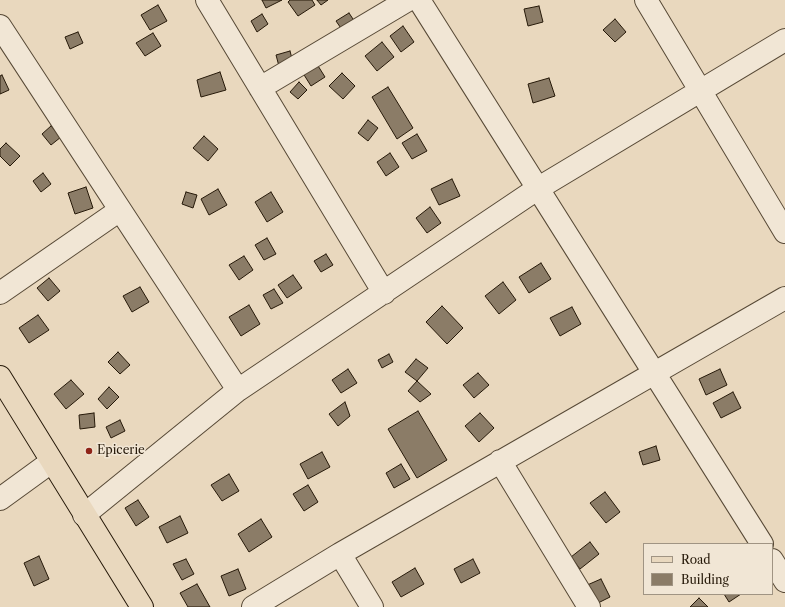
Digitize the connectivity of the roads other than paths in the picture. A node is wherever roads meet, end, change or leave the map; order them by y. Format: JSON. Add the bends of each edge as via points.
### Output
{"nodes":[{"id":1,"x":207,"y":0,"type":"edge"},
{"id":2,"x":408,"y":0,"type":"edge"},
{"id":3,"x":419,"y":0,"type":"edge"},
{"id":4,"x":646,"y":0,"type":"edge"},
{"id":5,"x":0,"y":26,"type":"edge"},
{"id":6,"x":785,"y":40,"type":"edge"},
{"id":7,"x":260,"y":88,"type":"junction"},
{"id":8,"x":700,"y":91,"type":"junction"},
{"id":9,"x":537,"y":189,"type":"junction"},
{"id":10,"x":120,"y":210,"type":"junction"},
{"id":11,"x":785,"y":232,"type":"edge"},
{"id":12,"x":0,"y":293,"type":"edge"},
{"id":13,"x":384,"y":293,"type":"junction"},
{"id":14,"x":785,"y":298,"type":"edge"},
{"id":15,"x":654,"y":373,"type":"junction"},
{"id":16,"x":0,"y":378,"type":"edge"},
{"id":17,"x":238,"y":390,"type":"junction"},
{"id":18,"x":500,"y":461,"type":"junction"},
{"id":19,"x":51,"y":462,"type":"junction"},
{"id":20,"x":0,"y":499,"type":"edge"},
{"id":21,"x":84,"y":515,"type":"junction"},
{"id":22,"x":761,"y":543,"type":"edge"},
{"id":23,"x":340,"y":554,"type":"junction"},
{"id":24,"x":773,"y":562,"type":"edge"},
{"id":25,"x":785,"y":581,"type":"edge"},
{"id":26,"x":142,"y":607,"type":"edge"},
{"id":27,"x":253,"y":607,"type":"edge"},
{"id":28,"x":372,"y":607,"type":"edge"},
{"id":29,"x":589,"y":607,"type":"edge"}],
"edges":[{"from":1,"to":7,"type":"street"},
{"from":2,"to":7,"type":"street"},
{"from":3,"to":9,"type":"street"},
{"from":4,"to":8,"type":"street"},
{"from":5,"to":10,"type":"street"},
{"from":6,"to":8,"type":"street"},
{"from":7,"to":13,"type":"street"},
{"from":8,"to":9,"type":"street"},
{"from":8,"to":11,"type":"street"},
{"from":9,"to":13,"type":"street"},
{"from":9,"to":15,"type":"street"},
{"from":10,"to":12,"type":"street"},
{"from":10,"to":17,"type":"street"},
{"from":13,"to":17,"type":"street"},
{"from":14,"to":15,"type":"street"},
{"from":15,"to":18,"type":"street"},
{"from":15,"to":22,"type":"street"},
{"from":16,"to":19,"type":"main road"},
{"from":17,"to":21,"type":"street"},
{"from":18,"to":23,"type":"street"},
{"from":18,"to":29,"type":"street"},
{"from":19,"to":20,"type":"street"},
{"from":19,"to":21,"type":"main road"},
{"from":21,"to":26,"type":"main road"},
{"from":23,"to":27,"type":"street"},
{"from":23,"to":28,"type":"street"},
{"from":24,"to":25,"type":"street"}]}
